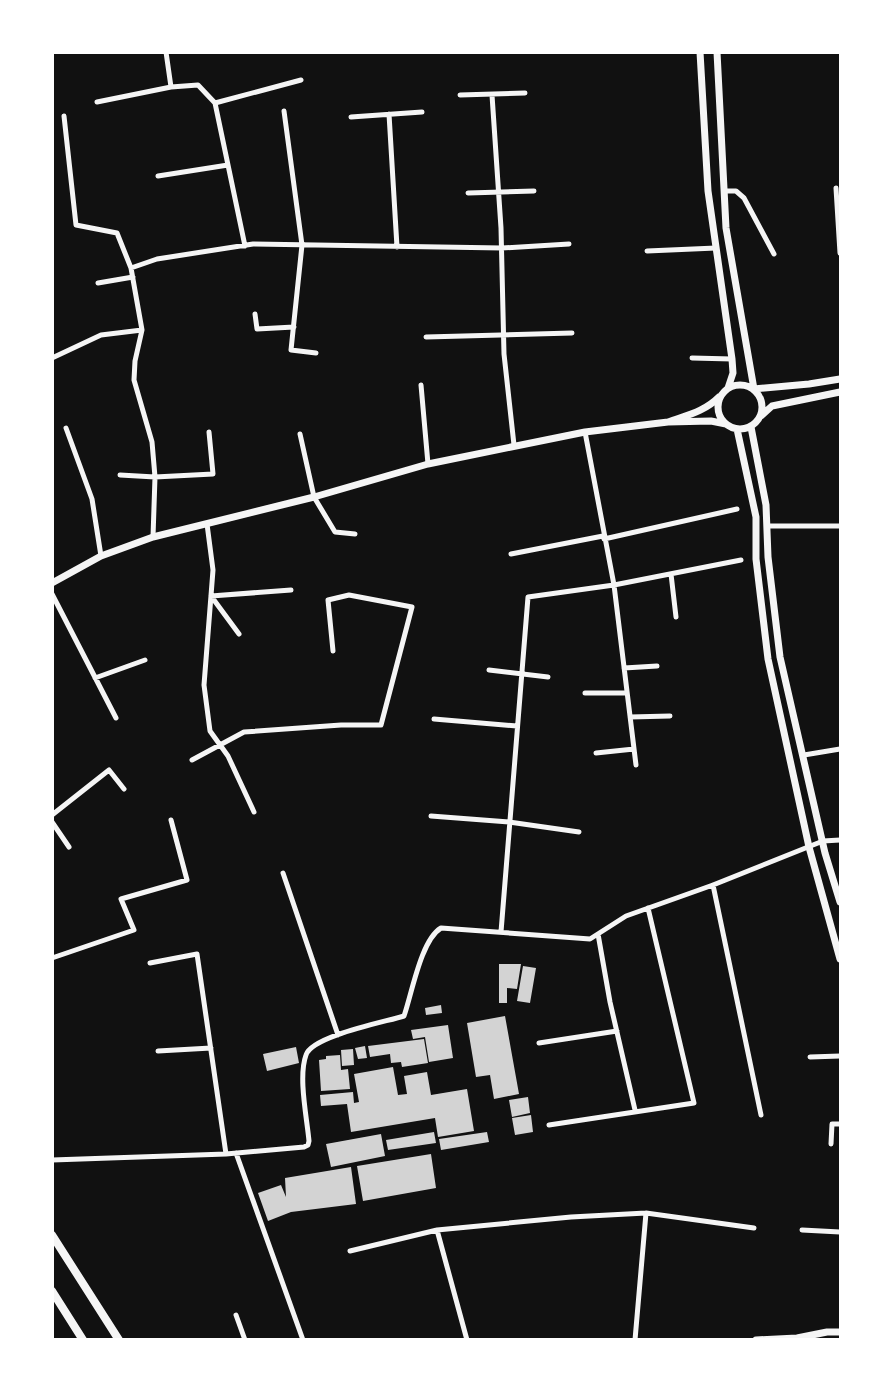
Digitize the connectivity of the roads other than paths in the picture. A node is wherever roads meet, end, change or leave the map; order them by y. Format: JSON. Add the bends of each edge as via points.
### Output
{"nodes":[{"id":1,"x":166,"y":52,"type":"edge"},
{"id":2,"x":700,"y":52,"type":"edge"},
{"id":3,"x":717,"y":52,"type":"edge"},
{"id":4,"x":301,"y":80,"type":"dead end"},
{"id":5,"x":171,"y":87,"type":"junction"},
{"id":6,"x":525,"y":93,"type":"dead end"},
{"id":7,"x":492,"y":95,"type":"junction"},
{"id":8,"x":460,"y":96,"type":"dead end"},
{"id":9,"x":97,"y":102,"type":"dead end"},
{"id":10,"x":215,"y":103,"type":"junction"},
{"id":11,"x":284,"y":111,"type":"dead end"},
{"id":12,"x":422,"y":112,"type":"dead end"},
{"id":13,"x":389,"y":114,"type":"junction"},
{"id":14,"x":64,"y":116,"type":"dead end"},
{"id":15,"x":351,"y":117,"type":"dead end"},
{"id":16,"x":228,"y":165,"type":"junction"},
{"id":17,"x":158,"y":176,"type":"dead end"},
{"id":18,"x":835,"y":187,"type":"dead end"},
{"id":19,"x":534,"y":191,"type":"dead end"},
{"id":20,"x":708,"y":191,"type":"junction"},
{"id":21,"x":725,"y":191,"type":"junction"},
{"id":22,"x":499,"y":192,"type":"junction"},
{"id":23,"x":468,"y":193,"type":"dead end"},
{"id":24,"x":569,"y":244,"type":"dead end"},
{"id":25,"x":245,"y":246,"type":"junction"},
{"id":26,"x":302,"y":246,"type":"junction"},
{"id":27,"x":397,"y":247,"type":"junction"},
{"id":28,"x":716,"y":247,"type":"junction"},
{"id":29,"x":502,"y":248,"type":"junction"},
{"id":30,"x":647,"y":251,"type":"dead end"},
{"id":31,"x":841,"y":253,"type":"edge"},
{"id":32,"x":775,"y":254,"type":"dead end"},
{"id":33,"x":131,"y":268,"type":"junction"},
{"id":34,"x":133,"y":277,"type":"junction"},
{"id":35,"x":98,"y":283,"type":"dead end"},
{"id":36,"x":255,"y":314,"type":"dead end"},
{"id":37,"x":294,"y":327,"type":"junction"},
{"id":38,"x":142,"y":330,"type":"junction"},
{"id":39,"x":572,"y":333,"type":"dead end"},
{"id":40,"x":503,"y":335,"type":"junction"},
{"id":41,"x":426,"y":337,"type":"dead end"},
{"id":42,"x":316,"y":353,"type":"dead end"},
{"id":43,"x":52,"y":358,"type":"edge"},
{"id":44,"x":691,"y":358,"type":"dead end"},
{"id":45,"x":732,"y":359,"type":"junction"},
{"id":46,"x":841,"y":379,"type":"edge"},
{"id":47,"x":809,"y":384,"type":"junction"},
{"id":48,"x":421,"y":385,"type":"dead end"},
{"id":49,"x":754,"y":389,"type":"junction"},
{"id":50,"x":725,"y":391,"type":"junction"},
{"id":51,"x":841,"y":393,"type":"edge"},
{"id":52,"x":812,"y":397,"type":"junction"},
{"id":53,"x":761,"y":416,"type":"junction"},
{"id":54,"x":668,"y":422,"type":"junction"},
{"id":55,"x":726,"y":424,"type":"junction"},
{"id":56,"x":751,"y":427,"type":"junction"},
{"id":57,"x":66,"y":428,"type":"dead end"},
{"id":58,"x":737,"y":429,"type":"junction"},
{"id":59,"x":209,"y":432,"type":"dead end"},
{"id":60,"x":585,"y":432,"type":"junction"},
{"id":61,"x":300,"y":434,"type":"dead end"},
{"id":62,"x":514,"y":445,"type":"junction"},
{"id":63,"x":428,"y":464,"type":"junction"},
{"id":64,"x":120,"y":475,"type":"dead end"},
{"id":65,"x":155,"y":477,"type":"junction"},
{"id":66,"x":314,"y":497,"type":"junction"},
{"id":67,"x":737,"y":509,"type":"dead end"},
{"id":68,"x":207,"y":524,"type":"junction"},
{"id":69,"x":768,"y":526,"type":"junction"},
{"id":70,"x":841,"y":526,"type":"edge"},
{"id":71,"x":355,"y":534,"type":"dead end"},
{"id":72,"x":153,"y":537,"type":"junction"},
{"id":73,"x":603,"y":537,"type":"junction"},
{"id":74,"x":510,"y":554,"type":"dead end"},
{"id":75,"x":101,"y":556,"type":"junction"},
{"id":76,"x":741,"y":560,"type":"dead end"},
{"id":77,"x":671,"y":574,"type":"junction"},
{"id":78,"x":52,"y":583,"type":"edge"},
{"id":79,"x":614,"y":585,"type":"junction"},
{"id":80,"x":291,"y":590,"type":"dead end"},
{"id":81,"x":52,"y":594,"type":"edge"},
{"id":82,"x":211,"y":596,"type":"junction"},
{"id":83,"x":676,"y":617,"type":"dead end"},
{"id":84,"x":239,"y":634,"type":"dead end"},
{"id":85,"x":333,"y":651,"type":"dead end"},
{"id":86,"x":145,"y":660,"type":"dead end"},
{"id":87,"x":782,"y":665,"type":"junction"},
{"id":88,"x":657,"y":666,"type":"dead end"},
{"id":89,"x":624,"y":668,"type":"junction"},
{"id":90,"x":770,"y":668,"type":"junction"},
{"id":91,"x":489,"y":670,"type":"dead end"},
{"id":92,"x":522,"y":673,"type":"junction"},
{"id":93,"x":548,"y":677,"type":"dead end"},
{"id":94,"x":96,"y":678,"type":"junction"},
{"id":95,"x":584,"y":693,"type":"dead end"},
{"id":96,"x":627,"y":693,"type":"junction"},
{"id":97,"x":670,"y":716,"type":"dead end"},
{"id":98,"x":630,"y":717,"type":"junction"},
{"id":99,"x":116,"y":718,"type":"dead end"},
{"id":100,"x":434,"y":719,"type":"dead end"},
{"id":101,"x":517,"y":726,"type":"junction"},
{"id":102,"x":220,"y":745,"type":"junction"},
{"id":103,"x":841,"y":749,"type":"edge"},
{"id":104,"x":634,"y":750,"type":"junction"},
{"id":105,"x":596,"y":753,"type":"dead end"},
{"id":106,"x":804,"y":755,"type":"junction"},
{"id":107,"x":192,"y":760,"type":"dead end"},
{"id":108,"x":636,"y":765,"type":"dead end"},
{"id":109,"x":124,"y":789,"type":"dead end"},
{"id":110,"x":254,"y":813,"type":"dead end"},
{"id":111,"x":52,"y":815,"type":"edge"},
{"id":112,"x":431,"y":816,"type":"dead end"},
{"id":113,"x":171,"y":820,"type":"dead end"},
{"id":114,"x":52,"y":822,"type":"edge"},
{"id":115,"x":509,"y":822,"type":"junction"},
{"id":116,"x":579,"y":832,"type":"dead end"},
{"id":117,"x":841,"y":840,"type":"edge"},
{"id":118,"x":823,"y":841,"type":"junction"},
{"id":119,"x":809,"y":846,"type":"junction"},
{"id":120,"x":69,"y":847,"type":"dead end"},
{"id":121,"x":283,"y":873,"type":"dead end"},
{"id":122,"x":713,"y":886,"type":"junction"},
{"id":123,"x":841,"y":902,"type":"edge"},
{"id":124,"x":648,"y":908,"type":"junction"},
{"id":125,"x":501,"y":932,"type":"junction"},
{"id":126,"x":598,"y":934,"type":"junction"},
{"id":127,"x":52,"y":958,"type":"edge"},
{"id":128,"x":841,"y":959,"type":"edge"},
{"id":129,"x":150,"y":963,"type":"dead end"},
{"id":130,"x":617,"y":1031,"type":"junction"},
{"id":131,"x":338,"y":1035,"type":"junction"},
{"id":132,"x":539,"y":1042,"type":"dead end"},
{"id":133,"x":211,"y":1048,"type":"junction"},
{"id":134,"x":158,"y":1051,"type":"dead end"},
{"id":135,"x":841,"y":1056,"type":"edge"},
{"id":136,"x":810,"y":1057,"type":"dead end"},
{"id":137,"x":635,"y":1110,"type":"junction"},
{"id":138,"x":761,"y":1115,"type":"dead end"},
{"id":139,"x":841,"y":1124,"type":"edge"},
{"id":140,"x":549,"y":1125,"type":"dead end"},
{"id":141,"x":831,"y":1144,"type":"dead end"},
{"id":142,"x":236,"y":1153,"type":"junction"},
{"id":143,"x":226,"y":1154,"type":"junction"},
{"id":144,"x":52,"y":1160,"type":"edge"},
{"id":145,"x":646,"y":1213,"type":"junction"},
{"id":146,"x":754,"y":1228,"type":"dead end"},
{"id":147,"x":437,"y":1230,"type":"junction"},
{"id":148,"x":802,"y":1230,"type":"dead end"},
{"id":149,"x":841,"y":1232,"type":"edge"},
{"id":150,"x":52,"y":1235,"type":"edge"},
{"id":151,"x":351,"y":1251,"type":"dead end"},
{"id":152,"x":52,"y":1291,"type":"edge"},
{"id":153,"x":56,"y":1306,"type":"edge"},
{"id":154,"x":236,"y":1315,"type":"dead end"},
{"id":155,"x":841,"y":1332,"type":"edge"},
{"id":156,"x":83,"y":1339,"type":"edge"},
{"id":157,"x":119,"y":1339,"type":"edge"},
{"id":158,"x":245,"y":1339,"type":"edge"},
{"id":159,"x":303,"y":1339,"type":"edge"},
{"id":160,"x":467,"y":1339,"type":"edge"},
{"id":161,"x":635,"y":1339,"type":"edge"},
{"id":162,"x":756,"y":1339,"type":"edge"},
{"id":163,"x":776,"y":1339,"type":"edge"},
{"id":164,"x":798,"y":1339,"type":"edge"}],
"edges":[{"from":1,"to":5,"type":"street"},
{"from":2,"to":20,"type":"main road"},
{"from":3,"to":21,"type":"main road"},
{"from":4,"to":10,"type":"street"},
{"from":5,"to":9,"type":"street"},
{"from":5,"to":10,"type":"street","via":[[198,85]]},
{"from":6,"to":7,"type":"street"},
{"from":7,"to":8,"type":"street"},
{"from":7,"to":22,"type":"street"},
{"from":10,"to":16,"type":"street"},
{"from":11,"to":26,"type":"street"},
{"from":12,"to":13,"type":"street"},
{"from":13,"to":15,"type":"street"},
{"from":13,"to":27,"type":"street"},
{"from":14,"to":33,"type":"street","via":[[76,225],[117,233]]},
{"from":16,"to":17,"type":"street"},
{"from":16,"to":25,"type":"street"},
{"from":18,"to":31,"type":"street"},
{"from":19,"to":22,"type":"street"},
{"from":20,"to":21,"type":"main road"},
{"from":20,"to":28,"type":"main road"},
{"from":21,"to":32,"type":"street","via":[[736,191],[744,198]]},
{"from":21,"to":49,"type":"main road","via":[[726,228]]},
{"from":22,"to":23,"type":"street"},
{"from":22,"to":29,"type":"street"},
{"from":24,"to":29,"type":"street"},
{"from":25,"to":26,"type":"street"},
{"from":25,"to":33,"type":"street","via":[[157,259]]},
{"from":26,"to":27,"type":"street"},
{"from":26,"to":37,"type":"street"},
{"from":27,"to":29,"type":"street"},
{"from":28,"to":30,"type":"street"},
{"from":28,"to":45,"type":"main road"},
{"from":29,"to":40,"type":"street"},
{"from":33,"to":34,"type":"street"},
{"from":34,"to":35,"type":"street"},
{"from":34,"to":38,"type":"street"},
{"from":36,"to":37,"type":"street","via":[[257,329]]},
{"from":37,"to":42,"type":"street","via":[[291,350]]},
{"from":38,"to":43,"type":"street","via":[[101,335]]},
{"from":38,"to":65,"type":"street","via":[[134,380],[152,442]]},
{"from":39,"to":40,"type":"street"},
{"from":40,"to":41,"type":"street"},
{"from":40,"to":62,"type":"street"},
{"from":44,"to":45,"type":"street"},
{"from":45,"to":50,"type":"main road","via":[[733,373]]},
{"from":46,"to":47,"type":"main road"},
{"from":47,"to":49,"type":"main road"},
{"from":47,"to":52,"type":"main road"},
{"from":48,"to":63,"type":"street"},
{"from":49,"to":50,"type":"main road","via":[[744,384]]},
{"from":49,"to":53,"type":"main road","via":[[763,405]]},
{"from":50,"to":54,"type":"main road","via":[[699,412]]},
{"from":50,"to":55,"type":"main road","via":[[719,413]]},
{"from":51,"to":52,"type":"main road"},
{"from":52,"to":53,"type":"main road","via":[[772,406]]},
{"from":53,"to":56,"type":"main road"},
{"from":54,"to":55,"type":"main road"},
{"from":54,"to":60,"type":"main road"},
{"from":55,"to":58,"type":"main road"},
{"from":56,"to":58,"type":"main road"},
{"from":56,"to":69,"type":"main road"},
{"from":57,"to":75,"type":"street","via":[[92,499]]},
{"from":58,"to":90,"type":"main road","via":[[756,517],[756,559]]},
{"from":59,"to":65,"type":"street","via":[[212,474]]},
{"from":60,"to":62,"type":"main road"},
{"from":60,"to":73,"type":"street"},
{"from":61,"to":66,"type":"street"},
{"from":62,"to":63,"type":"main road"},
{"from":63,"to":66,"type":"main road"},
{"from":64,"to":65,"type":"street"},
{"from":65,"to":72,"type":"street"},
{"from":66,"to":68,"type":"main road"},
{"from":66,"to":71,"type":"street","via":[[335,532]]},
{"from":67,"to":73,"type":"street"},
{"from":68,"to":72,"type":"main road"},
{"from":68,"to":82,"type":"street"},
{"from":69,"to":70,"type":"street"},
{"from":69,"to":87,"type":"main road"},
{"from":72,"to":75,"type":"main road"},
{"from":73,"to":74,"type":"street"},
{"from":73,"to":79,"type":"street"},
{"from":75,"to":78,"type":"main road"},
{"from":76,"to":77,"type":"street"},
{"from":77,"to":79,"type":"street"},
{"from":77,"to":83,"type":"street"},
{"from":79,"to":89,"type":"street"},
{"from":79,"to":92,"type":"street","via":[[528,597]]},
{"from":80,"to":82,"type":"street"},
{"from":81,"to":94,"type":"street"},
{"from":82,"to":84,"type":"street"},
{"from":82,"to":102,"type":"street","via":[[204,685],[210,731]]},
{"from":85,"to":102,"type":"street","via":[[328,600],[349,595],[412,607],[381,725],[244,732]]},
{"from":86,"to":94,"type":"street"},
{"from":87,"to":90,"type":"main road"},
{"from":87,"to":106,"type":"main road"},
{"from":88,"to":89,"type":"street"},
{"from":89,"to":96,"type":"street"},
{"from":90,"to":119,"type":"main road"},
{"from":91,"to":92,"type":"street"},
{"from":92,"to":93,"type":"street"},
{"from":92,"to":101,"type":"street"},
{"from":94,"to":99,"type":"street"},
{"from":95,"to":96,"type":"street"},
{"from":96,"to":98,"type":"street"},
{"from":97,"to":98,"type":"street"},
{"from":98,"to":104,"type":"street"},
{"from":100,"to":101,"type":"street"},
{"from":101,"to":115,"type":"street"},
{"from":102,"to":107,"type":"street"},
{"from":102,"to":110,"type":"street"},
{"from":103,"to":106,"type":"street"},
{"from":104,"to":105,"type":"street"},
{"from":104,"to":108,"type":"street"},
{"from":106,"to":118,"type":"main road"},
{"from":109,"to":111,"type":"street","via":[[109,770]]},
{"from":112,"to":115,"type":"street"},
{"from":113,"to":127,"type":"street","via":[[187,880],[121,899],[134,930]]},
{"from":114,"to":120,"type":"street"},
{"from":115,"to":116,"type":"street"},
{"from":115,"to":125,"type":"street"},
{"from":117,"to":118,"type":"street"},
{"from":118,"to":119,"type":"street"},
{"from":118,"to":123,"type":"main road"},
{"from":119,"to":122,"type":"street"},
{"from":119,"to":128,"type":"main road"},
{"from":121,"to":131,"type":"street"},
{"from":122,"to":124,"type":"street"},
{"from":122,"to":138,"type":"street"},
{"from":124,"to":126,"type":"street"},
{"from":124,"to":137,"type":"street","via":[[694,1103]]},
{"from":125,"to":126,"type":"street","via":[[590,939]]},
{"from":125,"to":131,"type":"street","via":[[441,928],[427,944],[404,1016]]},
{"from":126,"to":130,"type":"street"},
{"from":129,"to":133,"type":"street","via":[[197,954]]},
{"from":130,"to":132,"type":"street"},
{"from":130,"to":137,"type":"street"},
{"from":131,"to":142,"type":"street","via":[[306,1053],[308,1145]]},
{"from":133,"to":134,"type":"street"},
{"from":133,"to":143,"type":"street"},
{"from":135,"to":136,"type":"street"},
{"from":137,"to":140,"type":"street"},
{"from":139,"to":141,"type":"street","via":[[832,1124]]},
{"from":142,"to":143,"type":"street"},
{"from":142,"to":159,"type":"street"},
{"from":143,"to":144,"type":"street"},
{"from":145,"to":146,"type":"street"},
{"from":145,"to":147,"type":"street"},
{"from":145,"to":161,"type":"street"},
{"from":147,"to":151,"type":"street"},
{"from":147,"to":160,"type":"street"},
{"from":148,"to":149,"type":"street"},
{"from":150,"to":157,"type":"main road"},
{"from":152,"to":153,"type":"main road"},
{"from":153,"to":156,"type":"main road"},
{"from":154,"to":158,"type":"street"},
{"from":155,"to":164,"type":"main road"},
{"from":162,"to":163,"type":"main road"},
{"from":163,"to":164,"type":"main road"}]}
